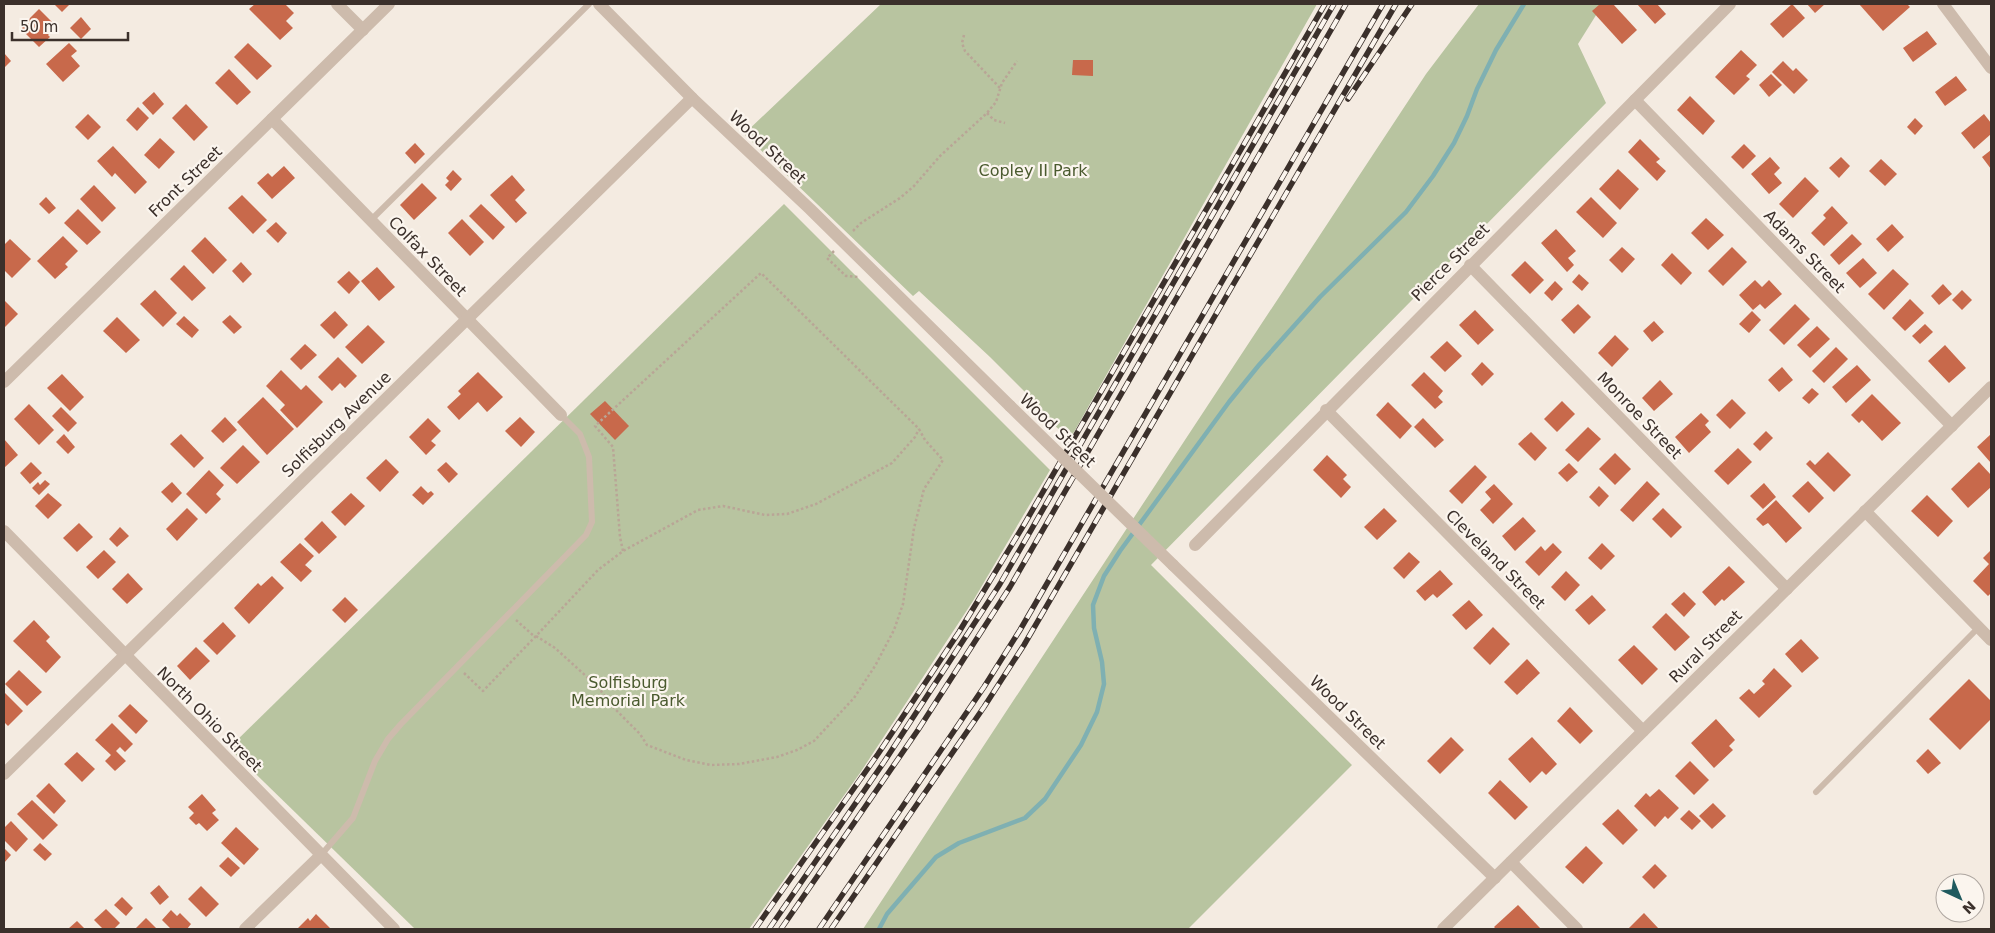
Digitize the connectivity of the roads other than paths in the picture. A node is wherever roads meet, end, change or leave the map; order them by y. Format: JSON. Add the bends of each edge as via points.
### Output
{"nodes":[{"id":1,"x":337,"y":4,"type":"edge"},
{"id":2,"x":389,"y":4,"type":"edge"},
{"id":3,"x":589,"y":4,"type":"edge"},
{"id":4,"x":599,"y":4,"type":"edge"},
{"id":5,"x":1730,"y":4,"type":"edge"},
{"id":6,"x":1943,"y":4,"type":"edge"},
{"id":7,"x":363,"y":30,"type":"junction"},
{"id":8,"x":1991,"y":68,"type":"edge"},
{"id":9,"x":692,"y":98,"type":"junction"},
{"id":10,"x":1635,"y":100,"type":"junction"},
{"id":11,"x":272,"y":119,"type":"junction"},
{"id":12,"x":371,"y":220,"type":"junction"},
{"id":13,"x":1470,"y":265,"type":"junction"},
{"id":14,"x":467,"y":319,"type":"junction"},
{"id":15,"x":4,"y":382,"type":"edge"},
{"id":16,"x":1991,"y":387,"type":"edge"},
{"id":17,"x":1326,"y":410,"type":"junction"},
{"id":18,"x":561,"y":416,"type":"joint"},
{"id":19,"x":1952,"y":426,"type":"junction"},
{"id":20,"x":1865,"y":511,"type":"junction"},
{"id":21,"x":4,"y":531,"type":"edge"},
{"id":22,"x":1195,"y":545,"type":"dead end"},
{"id":23,"x":1787,"y":589,"type":"junction"},
{"id":24,"x":1979,"y":627,"type":"junction"},
{"id":25,"x":1991,"y":640,"type":"edge"},
{"id":26,"x":124,"y":655,"type":"junction"},
{"id":27,"x":1643,"y":731,"type":"junction"},
{"id":28,"x":4,"y":774,"type":"edge"},
{"id":29,"x":1816,"y":792,"type":"dead end"},
{"id":30,"x":321,"y":855,"type":"junction"},
{"id":31,"x":1511,"y":862,"type":"junction"},
{"id":32,"x":1495,"y":878,"type":"junction"},
{"id":33,"x":245,"y":929,"type":"edge"},
{"id":34,"x":394,"y":929,"type":"edge"},
{"id":35,"x":1443,"y":929,"type":"edge"},
{"id":36,"x":1577,"y":929,"type":"edge"}],
"edges":[{"from":1,"to":7,"type":"street"},
{"from":2,"to":7,"type":"street","name":"Front Street"},
{"from":3,"to":12,"type":"lane"},
{"from":4,"to":9,"type":"street","name":"Wood Street"},
{"from":5,"to":10,"type":"street","name":"Pierce Street"},
{"from":6,"to":8,"type":"street"},
{"from":7,"to":11,"type":"street","name":"Front Street"},
{"from":9,"to":14,"type":"street","name":"Solfisburg Avenue"},
{"from":9,"to":32,"type":"street","name":"Wood Street","bridge":true},
{"from":10,"to":13,"type":"street","name":"Pierce Street"},
{"from":10,"to":19,"type":"street","name":"Adams Street"},
{"from":11,"to":12,"type":"street","name":"Colfax Street"},
{"from":11,"to":15,"type":"street","name":"Front Street"},
{"from":12,"to":14,"type":"street","name":"Colfax Street"},
{"from":13,"to":17,"type":"street","name":"Pierce Street"},
{"from":13,"to":23,"type":"street","name":"Monroe Street"},
{"from":14,"to":18,"type":"street","name":"Colfax Street"},
{"from":14,"to":26,"type":"street","name":"Solfisburg Avenue"},
{"from":16,"to":19,"type":"street","name":"Rural Street"},
{"from":17,"to":22,"type":"street","name":"Pierce Street"},
{"from":17,"to":27,"type":"street","name":"Cleveland Street"},
{"from":18,"to":30,"type":"lane","via":[[580,434],[590,457],[592,522],[586,535],[388,739],[375,761],[353,818]]},
{"from":19,"to":20,"type":"street","name":"Rural Street"},
{"from":20,"to":23,"type":"street","name":"Rural Street"},
{"from":20,"to":24,"type":"street"},
{"from":21,"to":26,"type":"street","name":"North Ohio Street"},
{"from":23,"to":27,"type":"street","name":"Rural Street"},
{"from":24,"to":25,"type":"street"},
{"from":24,"to":29,"type":"lane"},
{"from":26,"to":28,"type":"street","name":"Solfisburg Avenue"},
{"from":26,"to":30,"type":"street","name":"North Ohio Street"},
{"from":27,"to":31,"type":"street","name":"Rural Street"},
{"from":30,"to":33,"type":"street"},
{"from":30,"to":34,"type":"street","name":"North Ohio Street"},
{"from":31,"to":32,"type":"street","name":"Rural Street"},
{"from":31,"to":36,"type":"street"},
{"from":32,"to":35,"type":"street","name":"Rural Street"}]}
